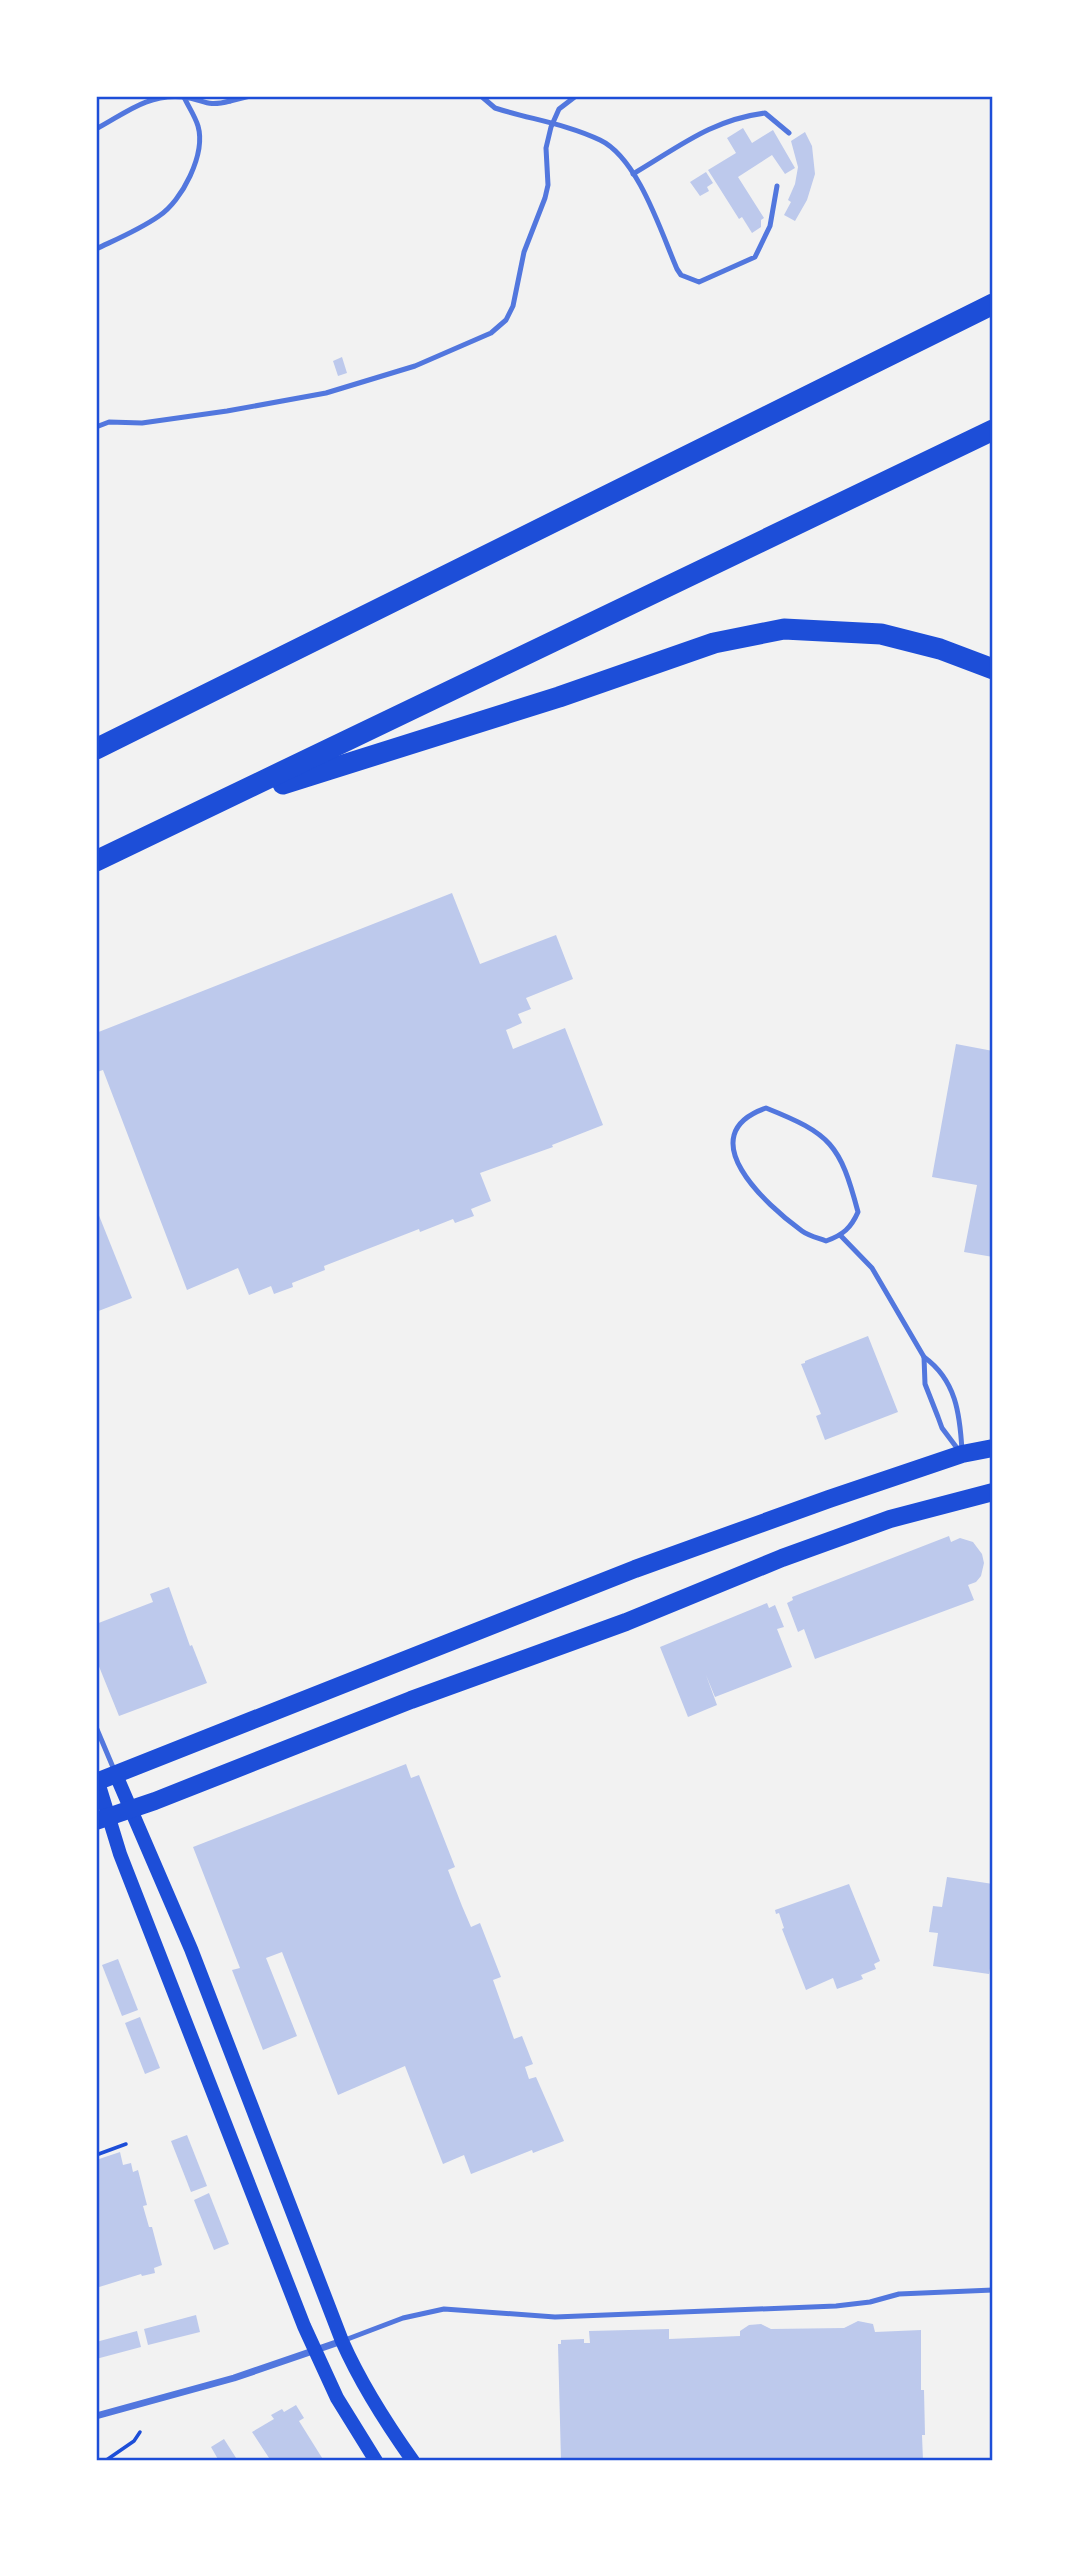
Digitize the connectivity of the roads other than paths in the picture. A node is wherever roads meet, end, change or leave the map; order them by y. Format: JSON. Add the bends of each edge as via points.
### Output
{"nodes":[{"id":1,"x":250,"y":96,"type":"edge"},
{"id":2,"x":481,"y":96,"type":"edge"},
{"id":3,"x":576,"y":96,"type":"edge"},
{"id":4,"x":184,"y":97,"type":"edge"},
{"id":5,"x":232,"y":98,"type":"edge"},
{"id":6,"x":552,"y":125,"type":"junction"},
{"id":7,"x":96,"y":129,"type":"edge"},
{"id":8,"x":789,"y":133,"type":"dead end"},
{"id":9,"x":634,"y":174,"type":"junction"},
{"id":10,"x":777,"y":186,"type":"dead end"},
{"id":11,"x":96,"y":249,"type":"edge"},
{"id":12,"x":993,"y":304,"type":"edge"},
{"id":13,"x":96,"y":427,"type":"edge"},
{"id":14,"x":993,"y":430,"type":"edge"},
{"id":15,"x":993,"y":669,"type":"edge"},
{"id":16,"x":96,"y":749,"type":"edge"},
{"id":17,"x":211,"y":806,"type":"junction"},
{"id":18,"x":96,"y":861,"type":"edge"},
{"id":19,"x":841,"y":1236,"type":"junction"},
{"id":20,"x":924,"y":1357,"type":"junction"},
{"id":21,"x":993,"y":1438,"type":"edge"},
{"id":22,"x":993,"y":1448,"type":"edge"},
{"id":23,"x":962,"y":1454,"type":"junction"},
{"id":24,"x":993,"y":1492,"type":"edge"},
{"id":25,"x":96,"y":1727,"type":"edge"},
{"id":26,"x":116,"y":1775,"type":"junction"},
{"id":27,"x":97,"y":1780,"type":"edge"},
{"id":28,"x":131,"y":1811,"type":"junction"},
{"id":29,"x":102,"y":1819,"type":"edge"},
{"id":30,"x":993,"y":2290,"type":"edge"},
{"id":31,"x":342,"y":2341,"type":"junction"},
{"id":32,"x":315,"y":2351,"type":"junction"},
{"id":33,"x":96,"y":2416,"type":"edge"},
{"id":34,"x":376,"y":2461,"type":"edge"},
{"id":35,"x":413,"y":2461,"type":"edge"}],
"edges":[{"from":1,"to":5,"type":"lane"},
{"from":2,"to":6,"type":"lane","via":[[495,108]]},
{"from":3,"to":6,"type":"lane","via":[[559,109]]},
{"from":4,"to":5,"type":"lane","via":[[213,106]]},
{"from":4,"to":7,"type":"lane","via":[[152,98]]},
{"from":4,"to":11,"type":"lane","via":[[198,125],[200,141],[195,165],[180,193],[161,215]]},
{"from":6,"to":9,"type":"lane","via":[[602,141]]},
{"from":6,"to":13,"type":"lane","via":[[546,148],[548,185],[524,252],[513,306],[491,333],[415,366],[326,393]]},
{"from":8,"to":9,"type":"lane","via":[[765,113],[739,116],[711,127]]},
{"from":9,"to":10,"type":"lane","via":[[677,269],[699,282],[755,257],[770,226]]},
{"from":12,"to":16,"type":"highway"},
{"from":14,"to":17,"type":"highway"},
{"from":15,"to":17,"type":"highway","via":[[881,634],[784,629],[714,643],[559,697]]},
{"from":17,"to":18,"type":"highway"},
{"from":19,"to":19,"type":"lane","via":[[859,1212],[848,1172],[833,1147],[797,1120],[765,1108],[751,1112],[733,1137],[737,1166],[762,1196],[804,1232],[826,1241]]},
{"from":19,"to":20,"type":"lane","via":[[872,1268]]},
{"from":20,"to":23,"type":"lane","via":[[925,1384],[942,1428]]},
{"from":20,"to":23,"type":"lane","via":[[940,1369],[958,1408]]},
{"from":21,"to":23,"type":"main road"},
{"from":22,"to":23,"type":"main road"},
{"from":23,"to":26,"type":"main road","via":[[635,1569]]},
{"from":24,"to":28,"type":"main road","via":[[890,1518]]},
{"from":25,"to":26,"type":"lane"},
{"from":26,"to":27,"type":"main road"},
{"from":26,"to":28,"type":"main road"},
{"from":27,"to":29,"type":"main road"},
{"from":28,"to":29,"type":"main road"},
{"from":28,"to":31,"type":"main road","via":[[191,1949]]},
{"from":29,"to":32,"type":"main road","via":[[120,1854]]},
{"from":30,"to":31,"type":"lane","via":[[899,2294],[836,2306],[555,2317],[444,2309],[403,2318]]},
{"from":31,"to":32,"type":"street"},
{"from":31,"to":35,"type":"main road","via":[[382,2418]]},
{"from":32,"to":33,"type":"street"},
{"from":32,"to":34,"type":"main road","via":[[337,2398]]}]}
